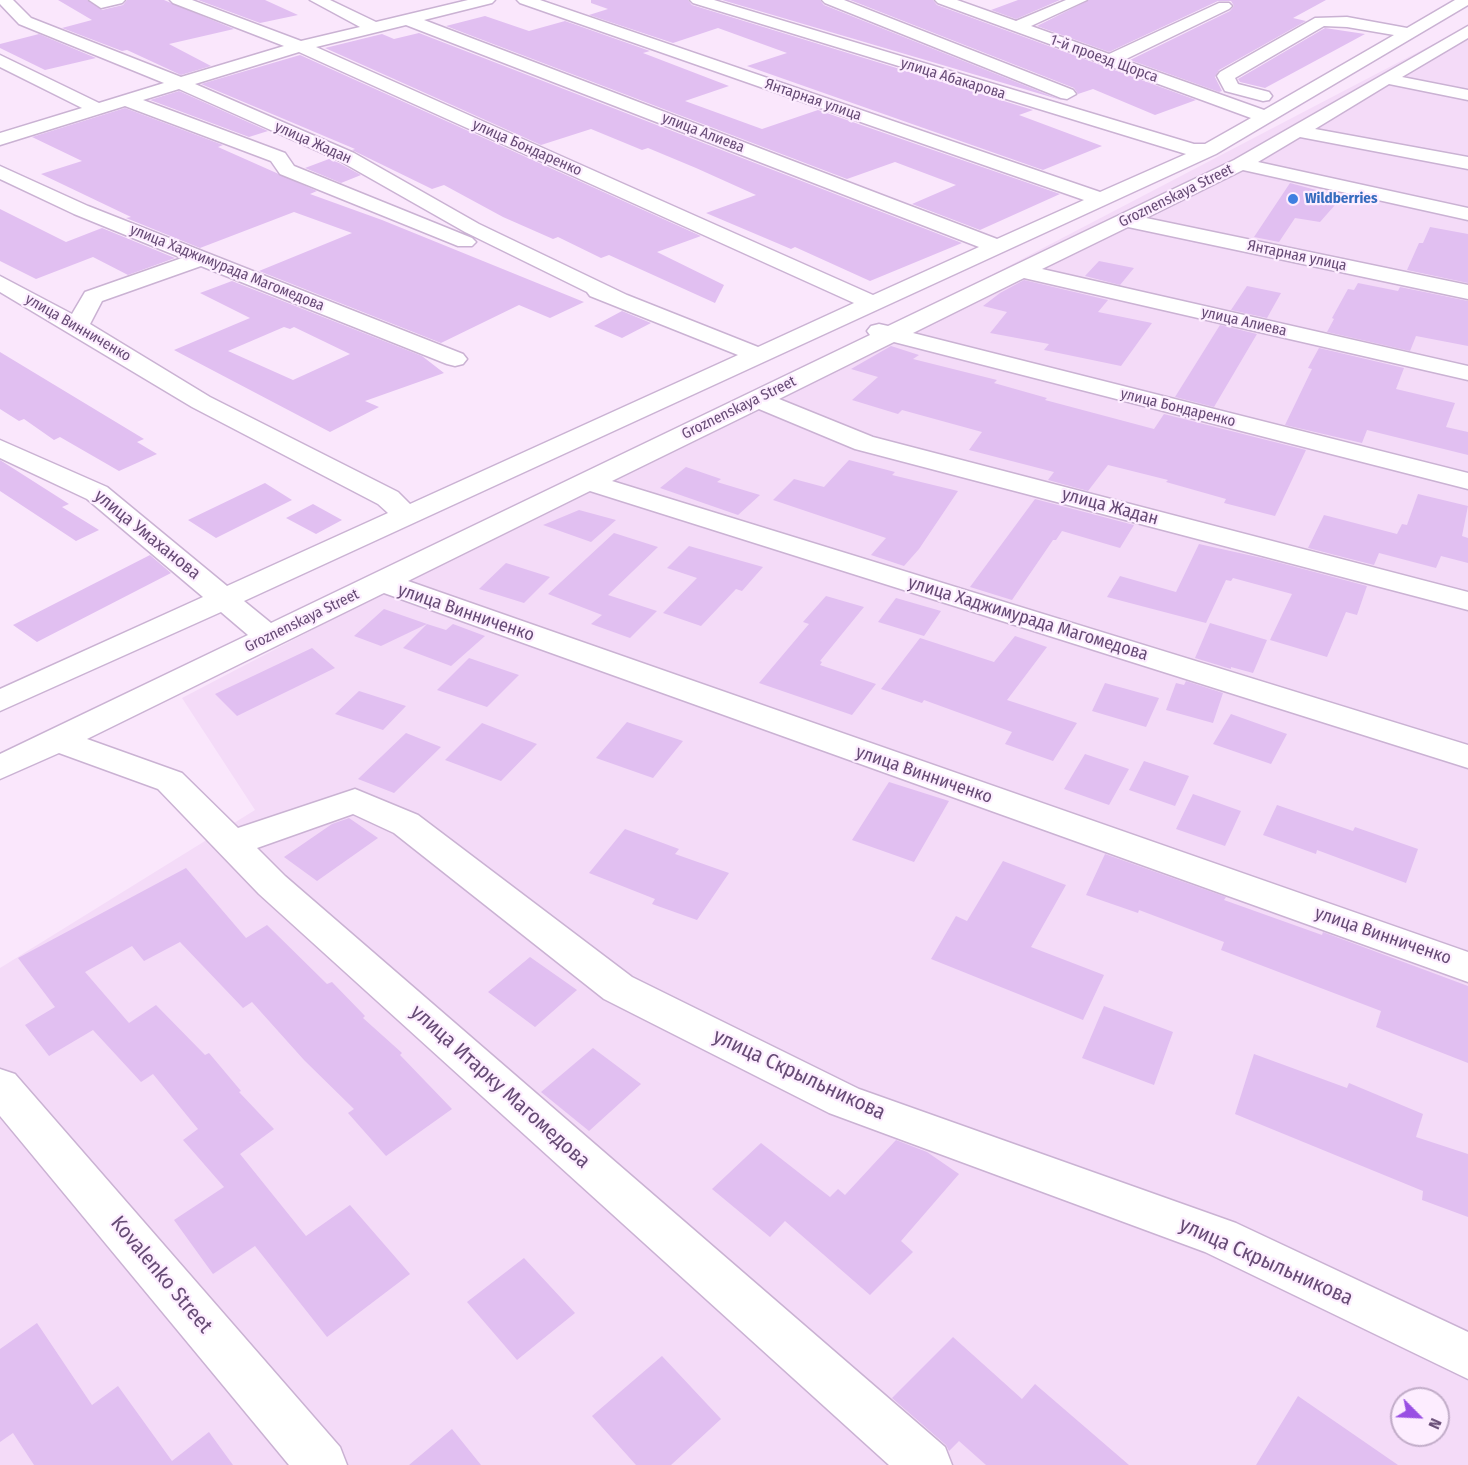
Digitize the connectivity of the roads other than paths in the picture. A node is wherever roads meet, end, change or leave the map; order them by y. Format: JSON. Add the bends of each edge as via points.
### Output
{"nodes":[{"id":1,"x":5,"y":0,"type":"edge"},
{"id":2,"x":97,"y":0,"type":"edge"},
{"id":3,"x":117,"y":0,"type":"edge"},
{"id":4,"x":178,"y":0,"type":"edge"},
{"id":5,"x":318,"y":0,"type":"edge"},
{"id":6,"x":487,"y":0,"type":"edge"},
{"id":7,"x":525,"y":0,"type":"edge"},
{"id":8,"x":698,"y":0,"type":"edge"},
{"id":9,"x":830,"y":0,"type":"edge"},
{"id":10,"x":1079,"y":0,"type":"edge"},
{"id":11,"x":1466,"y":0,"type":"edge"},
{"id":12,"x":954,"y":2,"type":"edge"},
{"id":13,"x":1224,"y":6,"type":"dead end"},
{"id":14,"x":409,"y":20,"type":"junction"},
{"id":15,"x":1018,"y":26,"type":"junction"},
{"id":16,"x":377,"y":28,"type":"junction"},
{"id":17,"x":1409,"y":33,"type":"junction"},
{"id":18,"x":1462,"y":40,"type":"edge"},
{"id":19,"x":300,"y":46,"type":"junction"},
{"id":20,"x":0,"y":60,"type":"edge"},
{"id":21,"x":1108,"y":61,"type":"junction"},
{"id":22,"x":1388,"y":79,"type":"junction"},
{"id":23,"x":182,"y":84,"type":"junction"},
{"id":24,"x":1468,"y":95,"type":"edge"},
{"id":25,"x":126,"y":100,"type":"junction"},
{"id":26,"x":1291,"y":102,"type":"junction"},
{"id":27,"x":98,"y":109,"type":"junction"},
{"id":28,"x":1266,"y":117,"type":"junction"},
{"id":29,"x":1298,"y":131,"type":"junction"},
{"id":30,"x":0,"y":139,"type":"edge"},
{"id":31,"x":1209,"y":150,"type":"junction"},
{"id":32,"x":1243,"y":162,"type":"junction"},
{"id":33,"x":1468,"y":163,"type":"edge"},
{"id":34,"x":0,"y":172,"type":"edge"},
{"id":35,"x":1101,"y":199,"type":"junction"},
{"id":36,"x":1468,"y":214,"type":"edge"},
{"id":37,"x":1125,"y":220,"type":"junction"},
{"id":38,"x":997,"y":246,"type":"junction"},
{"id":39,"x":202,"y":258,"type":"junction"},
{"id":40,"x":1020,"y":271,"type":"junction"},
{"id":41,"x":0,"y":283,"type":"edge"},
{"id":42,"x":1468,"y":292,"type":"edge"},
{"id":43,"x":618,"y":298,"type":"junction"},
{"id":44,"x":873,"y":303,"type":"junction"},
{"id":45,"x":845,"y":316,"type":"junction"},
{"id":46,"x":77,"y":326,"type":"junction"},
{"id":47,"x":889,"y":335,"type":"junction"},
{"id":48,"x":758,"y":355,"type":"junction"},
{"id":49,"x":455,"y":359,"type":"dead end"},
{"id":50,"x":1468,"y":374,"type":"edge"},
{"id":51,"x":757,"y":399,"type":"junction"},
{"id":52,"x":0,"y":448,"type":"edge"},
{"id":53,"x":1468,"y":481,"type":"edge"},
{"id":54,"x":588,"y":482,"type":"junction"},
{"id":55,"x":406,"y":515,"type":"junction"},
{"id":56,"x":381,"y":582,"type":"junction"},
{"id":57,"x":225,"y":598,"type":"junction"},
{"id":58,"x":1468,"y":601,"type":"edge"},
{"id":59,"x":269,"y":637,"type":"junction"},
{"id":60,"x":4,"y":693,"type":"edge"},
{"id":61,"x":57,"y":740,"type":"junction"},
{"id":62,"x":1468,"y":757,"type":"edge"},
{"id":63,"x":0,"y":768,"type":"edge"},
{"id":64,"x":231,"y":843,"type":"junction"},
{"id":65,"x":1468,"y":967,"type":"edge"},
{"id":66,"x":0,"y":1086,"type":"edge"},
{"id":67,"x":1468,"y":1356,"type":"edge"},
{"id":68,"x":322,"y":1465,"type":"edge"},
{"id":69,"x":927,"y":1465,"type":"edge"}],
"edges":[{"from":1,"to":23,"type":"street","name":"улица Жадан","via":[[25,21]]},
{"from":2,"to":3,"type":"street"},
{"from":4,"to":19,"type":"street","name":"улица Бондаренко"},
{"from":5,"to":16,"type":"street"},
{"from":6,"to":14,"type":"street"},
{"from":7,"to":35,"type":"street","name":"Янтарная улица"},
{"from":8,"to":31,"type":"street","name":"улица Абакарова","via":[[1157,141]]},
{"from":9,"to":31,"type":"street"},
{"from":10,"to":15,"type":"street"},
{"from":11,"to":17,"type":"street","name":"Groznenskaya Street"},
{"from":12,"to":15,"type":"street","name":"1-й проезд Щорса"},
{"from":13,"to":21,"type":"street"},
{"from":14,"to":16,"type":"street"},
{"from":14,"to":38,"type":"street","name":"улица Алиева"},
{"from":15,"to":21,"type":"street","name":"1-й проезд Щорса"},
{"from":16,"to":19,"type":"street"},
{"from":17,"to":26,"type":"street","name":"Groznenskaya Street"},
{"from":17,"to":26,"type":"street","via":[[1349,14],[1320,21],[1226,76],[1231,87]]},
{"from":18,"to":22,"type":"street","name":"Groznenskaya Street"},
{"from":19,"to":23,"type":"street"},
{"from":19,"to":44,"type":"street","name":"улица Бондаренко"},
{"from":20,"to":27,"type":"street"},
{"from":21,"to":28,"type":"street","name":"1-й проезд Щорса"},
{"from":22,"to":24,"type":"street"},
{"from":22,"to":29,"type":"street","name":"Groznenskaya Street"},
{"from":23,"to":25,"type":"street"},
{"from":23,"to":43,"type":"street","name":"улица Жадан","via":[[347,157],[472,228]]},
{"from":25,"to":27,"type":"street"},
{"from":25,"to":43,"type":"street","via":[[278,157],[287,170],[498,255]]},
{"from":26,"to":28,"type":"street","name":"Groznenskaya Street"},
{"from":27,"to":30,"type":"street"},
{"from":28,"to":31,"type":"street","name":"Groznenskaya Street"},
{"from":29,"to":32,"type":"street","name":"Groznenskaya Street"},
{"from":29,"to":33,"type":"street"},
{"from":31,"to":32,"type":"street"},
{"from":31,"to":35,"type":"street","name":"Groznenskaya Street"},
{"from":32,"to":36,"type":"street"},
{"from":32,"to":37,"type":"street","name":"Groznenskaya Street"},
{"from":34,"to":39,"type":"street","name":"улица Хаджимурада Магомедова","via":[[81,210]]},
{"from":35,"to":38,"type":"street","name":"Groznenskaya Street"},
{"from":37,"to":40,"type":"street","name":"Groznenskaya Street"},
{"from":37,"to":42,"type":"street","name":"Янтарная улица"},
{"from":38,"to":44,"type":"street","name":"Groznenskaya Street"},
{"from":39,"to":46,"type":"street","via":[[93,297]]},
{"from":39,"to":49,"type":"street","name":"улица Хаджимурада Магомедова"},
{"from":40,"to":47,"type":"street","name":"Groznenskaya Street"},
{"from":40,"to":50,"type":"street","name":"улица Алиева"},
{"from":41,"to":46,"type":"street","name":"улица Винниченко"},
{"from":43,"to":48,"type":"street"},
{"from":44,"to":45,"type":"street","name":"Groznenskaya Street"},
{"from":45,"to":47,"type":"street","name":"улица Бондаренко"},
{"from":45,"to":48,"type":"street","name":"Groznenskaya Street"},
{"from":46,"to":55,"type":"street","name":"улица Винниченко","via":[[201,402],[388,498]]},
{"from":47,"to":51,"type":"street","name":"Groznenskaya Street"},
{"from":47,"to":53,"type":"street","name":"улица Бондаренко"},
{"from":48,"to":55,"type":"street","name":"Groznenskaya Street"},
{"from":51,"to":54,"type":"street","name":"Groznenskaya Street"},
{"from":51,"to":58,"type":"street","name":"улица Жадан","via":[[864,443]]},
{"from":52,"to":57,"type":"street","name":"улица Умаханова","via":[[98,493]]},
{"from":54,"to":56,"type":"street","name":"Groznenskaya Street"},
{"from":54,"to":62,"type":"street","name":"улица Хаджимурада Магомедова"},
{"from":55,"to":57,"type":"street","name":"Groznenskaya Street"},
{"from":56,"to":59,"type":"street","name":"Groznenskaya Street"},
{"from":56,"to":65,"type":"street","name":"улица Винниченко"},
{"from":57,"to":59,"type":"street","name":"улица Умаханова"},
{"from":57,"to":60,"type":"street","name":"Groznenskaya Street"},
{"from":59,"to":61,"type":"street","name":"Groznenskaya Street"},
{"from":61,"to":63,"type":"street","name":"Groznenskaya Street"},
{"from":61,"to":64,"type":"street","name":"улица Итарку Магомедова","via":[[170,781]]},
{"from":64,"to":67,"type":"street","name":"улица Скрыльникова","via":[[355,801],[406,824],[629,994],[844,1101],[1220,1237]]},
{"from":64,"to":69,"type":"street","name":"улица Итарку Магомедова","via":[[272,885]]},
{"from":66,"to":68,"type":"street","name":"Kovalenko Street"}]}
